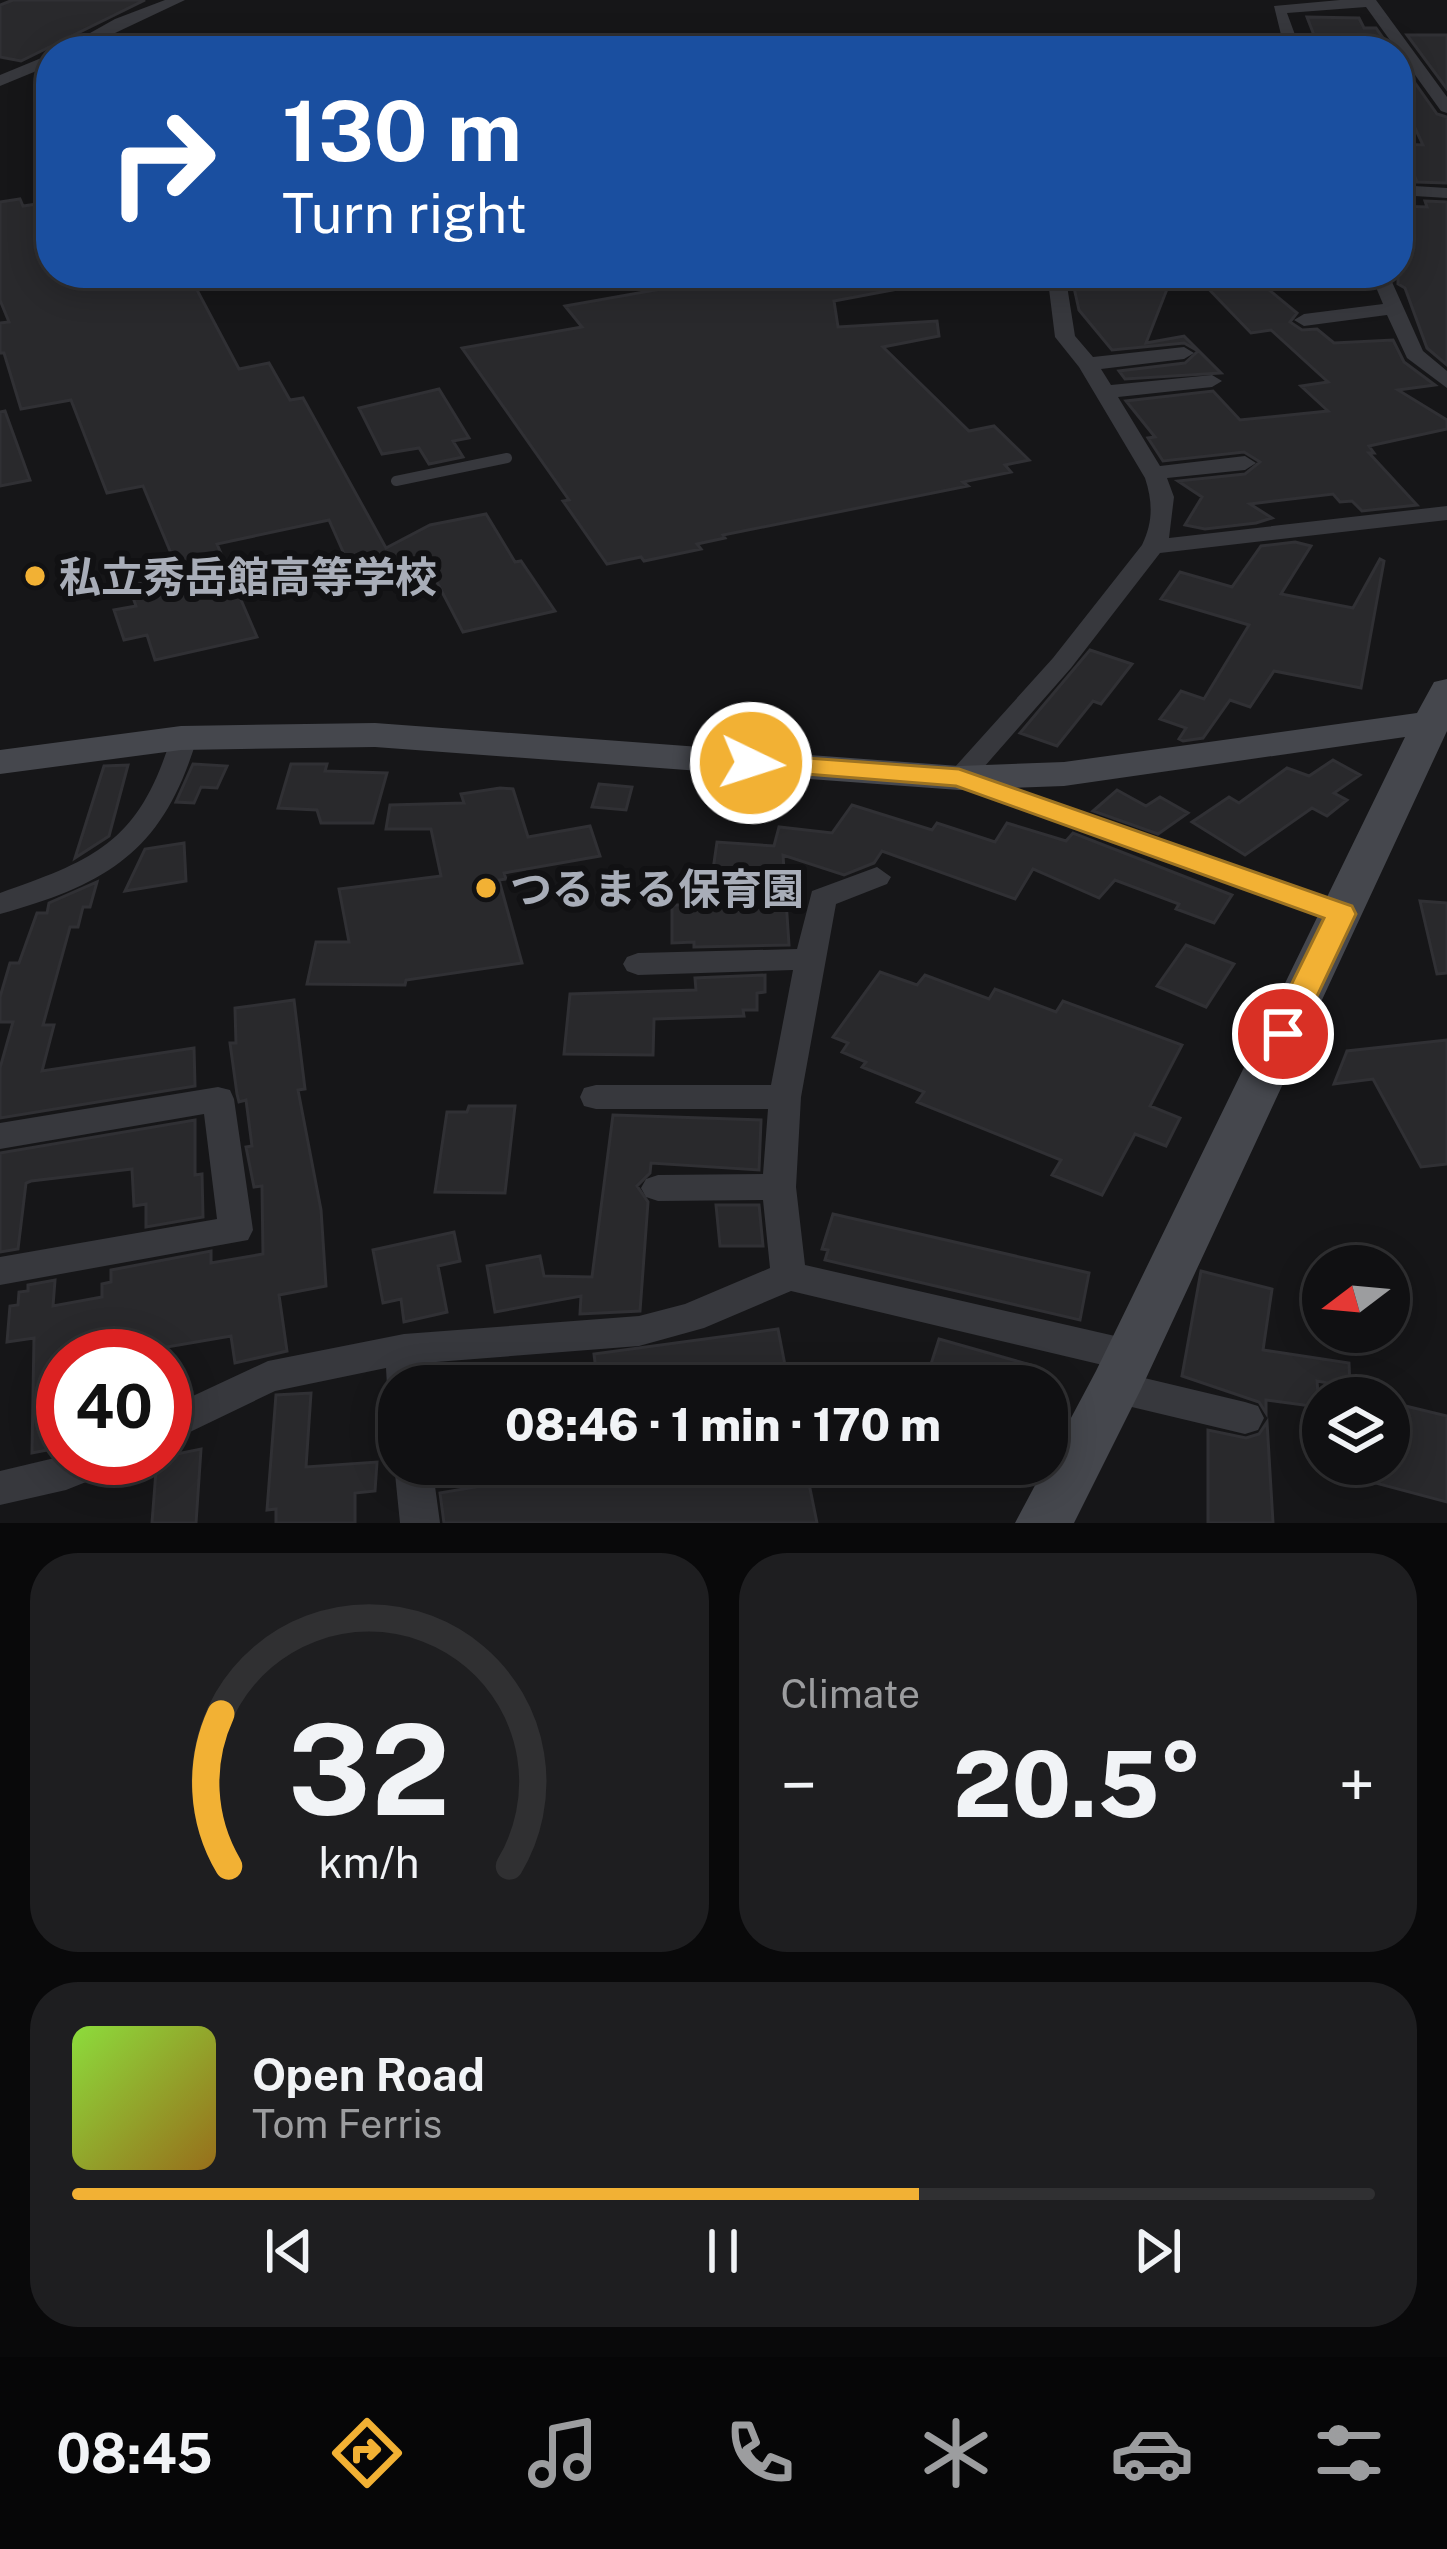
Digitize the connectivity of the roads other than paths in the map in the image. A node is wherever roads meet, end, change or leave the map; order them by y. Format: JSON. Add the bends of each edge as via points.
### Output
{"nodes":[{"id":1,"x":178,"y":0,"type":"edge"},
{"id":2,"x":1369,"y":1,"type":"edge"},
{"id":3,"x":94,"y":36,"type":"edge"},
{"id":4,"x":1288,"y":36,"type":"edge"},
{"id":5,"x":1395,"y":36,"type":"edge"},
{"id":6,"x":1413,"y":61,"type":"edge"},
{"id":7,"x":36,"y":65,"type":"edge"},
{"id":8,"x":0,"y":81,"type":"edge"},
{"id":9,"x":1447,"y":108,"type":"edge"},
{"id":10,"x":1413,"y":191,"type":"edge"},
{"id":11,"x":1447,"y":193,"type":"edge"},
{"id":12,"x":1058,"y":288,"type":"edge"},
{"id":13,"x":1385,"y":288,"type":"edge"},
{"id":14,"x":1393,"y":308,"type":"junction"},
{"id":15,"x":1304,"y":320,"type":"dead end"},
{"id":16,"x":1184,"y":353,"type":"dead end"},
{"id":17,"x":1088,"y":364,"type":"junction"},
{"id":18,"x":1212,"y":381,"type":"dead end"},
{"id":19,"x":1447,"y":382,"type":"edge"},
{"id":20,"x":1105,"y":392,"type":"junction"},
{"id":21,"x":507,"y":458,"type":"dead end"},
{"id":22,"x":1245,"y":463,"type":"dead end"},
{"id":23,"x":1153,"y":473,"type":"junction"},
{"id":24,"x":396,"y":481,"type":"dead end"},
{"id":25,"x":1447,"y":513,"type":"edge"},
{"id":26,"x":1153,"y":547,"type":"junction"},
{"id":27,"x":1442,"y":711,"type":"edge"},
{"id":28,"x":184,"y":737,"type":"junction"},
{"id":29,"x":0,"y":762,"type":"edge"},
{"id":30,"x":959,"y":778,"type":"junction"},
{"id":31,"x":877,"y":877,"type":"dead end"},
{"id":32,"x":1,"y":906,"type":"edge"},
{"id":33,"x":1341,"y":914,"type":"junction"},
{"id":34,"x":811,"y":959,"type":"junction"},
{"id":35,"x":638,"y":964,"type":"dead end"},
{"id":36,"x":785,"y":1096,"type":"junction"},
{"id":37,"x":596,"y":1097,"type":"dead end"},
{"id":38,"x":0,"y":1136,"type":"edge"},
{"id":39,"x":779,"y":1186,"type":"junction"},
{"id":40,"x":658,"y":1188,"type":"dead end"},
{"id":41,"x":0,"y":1271,"type":"edge"},
{"id":42,"x":789,"y":1276,"type":"junction"},
{"id":43,"x":423,"y":1365,"type":"edge"},
{"id":44,"x":378,"y":1370,"type":"edge"},
{"id":45,"x":1122,"y":1371,"type":"junction"},
{"id":46,"x":192,"y":1413,"type":"edge"},
{"id":47,"x":1245,"y":1418,"type":"dead end"},
{"id":48,"x":36,"y":1480,"type":"edge"},
{"id":49,"x":415,"y":1485,"type":"edge"},
{"id":50,"x":0,"y":1488,"type":"edge"},
{"id":51,"x":420,"y":1523,"type":"edge"},
{"id":52,"x":1044,"y":1523,"type":"edge"}],
"edges":[{"from":1,"to":3,"type":"street"},
{"from":2,"to":4,"type":"street","via":[[1279,8]]},
{"from":2,"to":5,"type":"street"},
{"from":6,"to":9,"type":"street"},
{"from":7,"to":8,"type":"street"},
{"from":10,"to":11,"type":"street"},
{"from":12,"to":17,"type":"street","via":[[1064,337]]},
{"from":13,"to":14,"type":"street"},
{"from":14,"to":15,"type":"street"},
{"from":14,"to":19,"type":"street","via":[[1414,354]]},
{"from":16,"to":17,"type":"street"},
{"from":17,"to":20,"type":"street"},
{"from":18,"to":20,"type":"street"},
{"from":20,"to":23,"type":"street"},
{"from":21,"to":24,"type":"lane"},
{"from":22,"to":23,"type":"street"},
{"from":23,"to":26,"type":"street","via":[[1163,497]]},
{"from":25,"to":26,"type":"street"},
{"from":26,"to":30,"type":"street"},
{"from":27,"to":30,"type":"street","via":[[1064,774]]},
{"from":27,"to":33,"type":"street"},
{"from":28,"to":29,"type":"street"},
{"from":28,"to":30,"type":"street","via":[[375,735]]},
{"from":28,"to":32,"type":"street","via":[[153,814],[128,846],[93,871]]},
{"from":30,"to":33,"type":"street"},
{"from":31,"to":34,"type":"street","via":[[822,898]]},
{"from":33,"to":45,"type":"street"},
{"from":34,"to":35,"type":"street"},
{"from":34,"to":36,"type":"street"},
{"from":36,"to":37,"type":"street"},
{"from":36,"to":39,"type":"street"},
{"from":38,"to":41,"type":"street","via":[[218,1100],[236,1230]]},
{"from":39,"to":40,"type":"street"},
{"from":39,"to":42,"type":"street"},
{"from":42,"to":43,"type":"street","via":[[639,1330]]},
{"from":42,"to":45,"type":"street"},
{"from":44,"to":46,"type":"street","via":[[268,1377]]},
{"from":45,"to":47,"type":"street"},
{"from":45,"to":52,"type":"street"},
{"from":48,"to":50,"type":"street"},
{"from":49,"to":51,"type":"street"}]}
